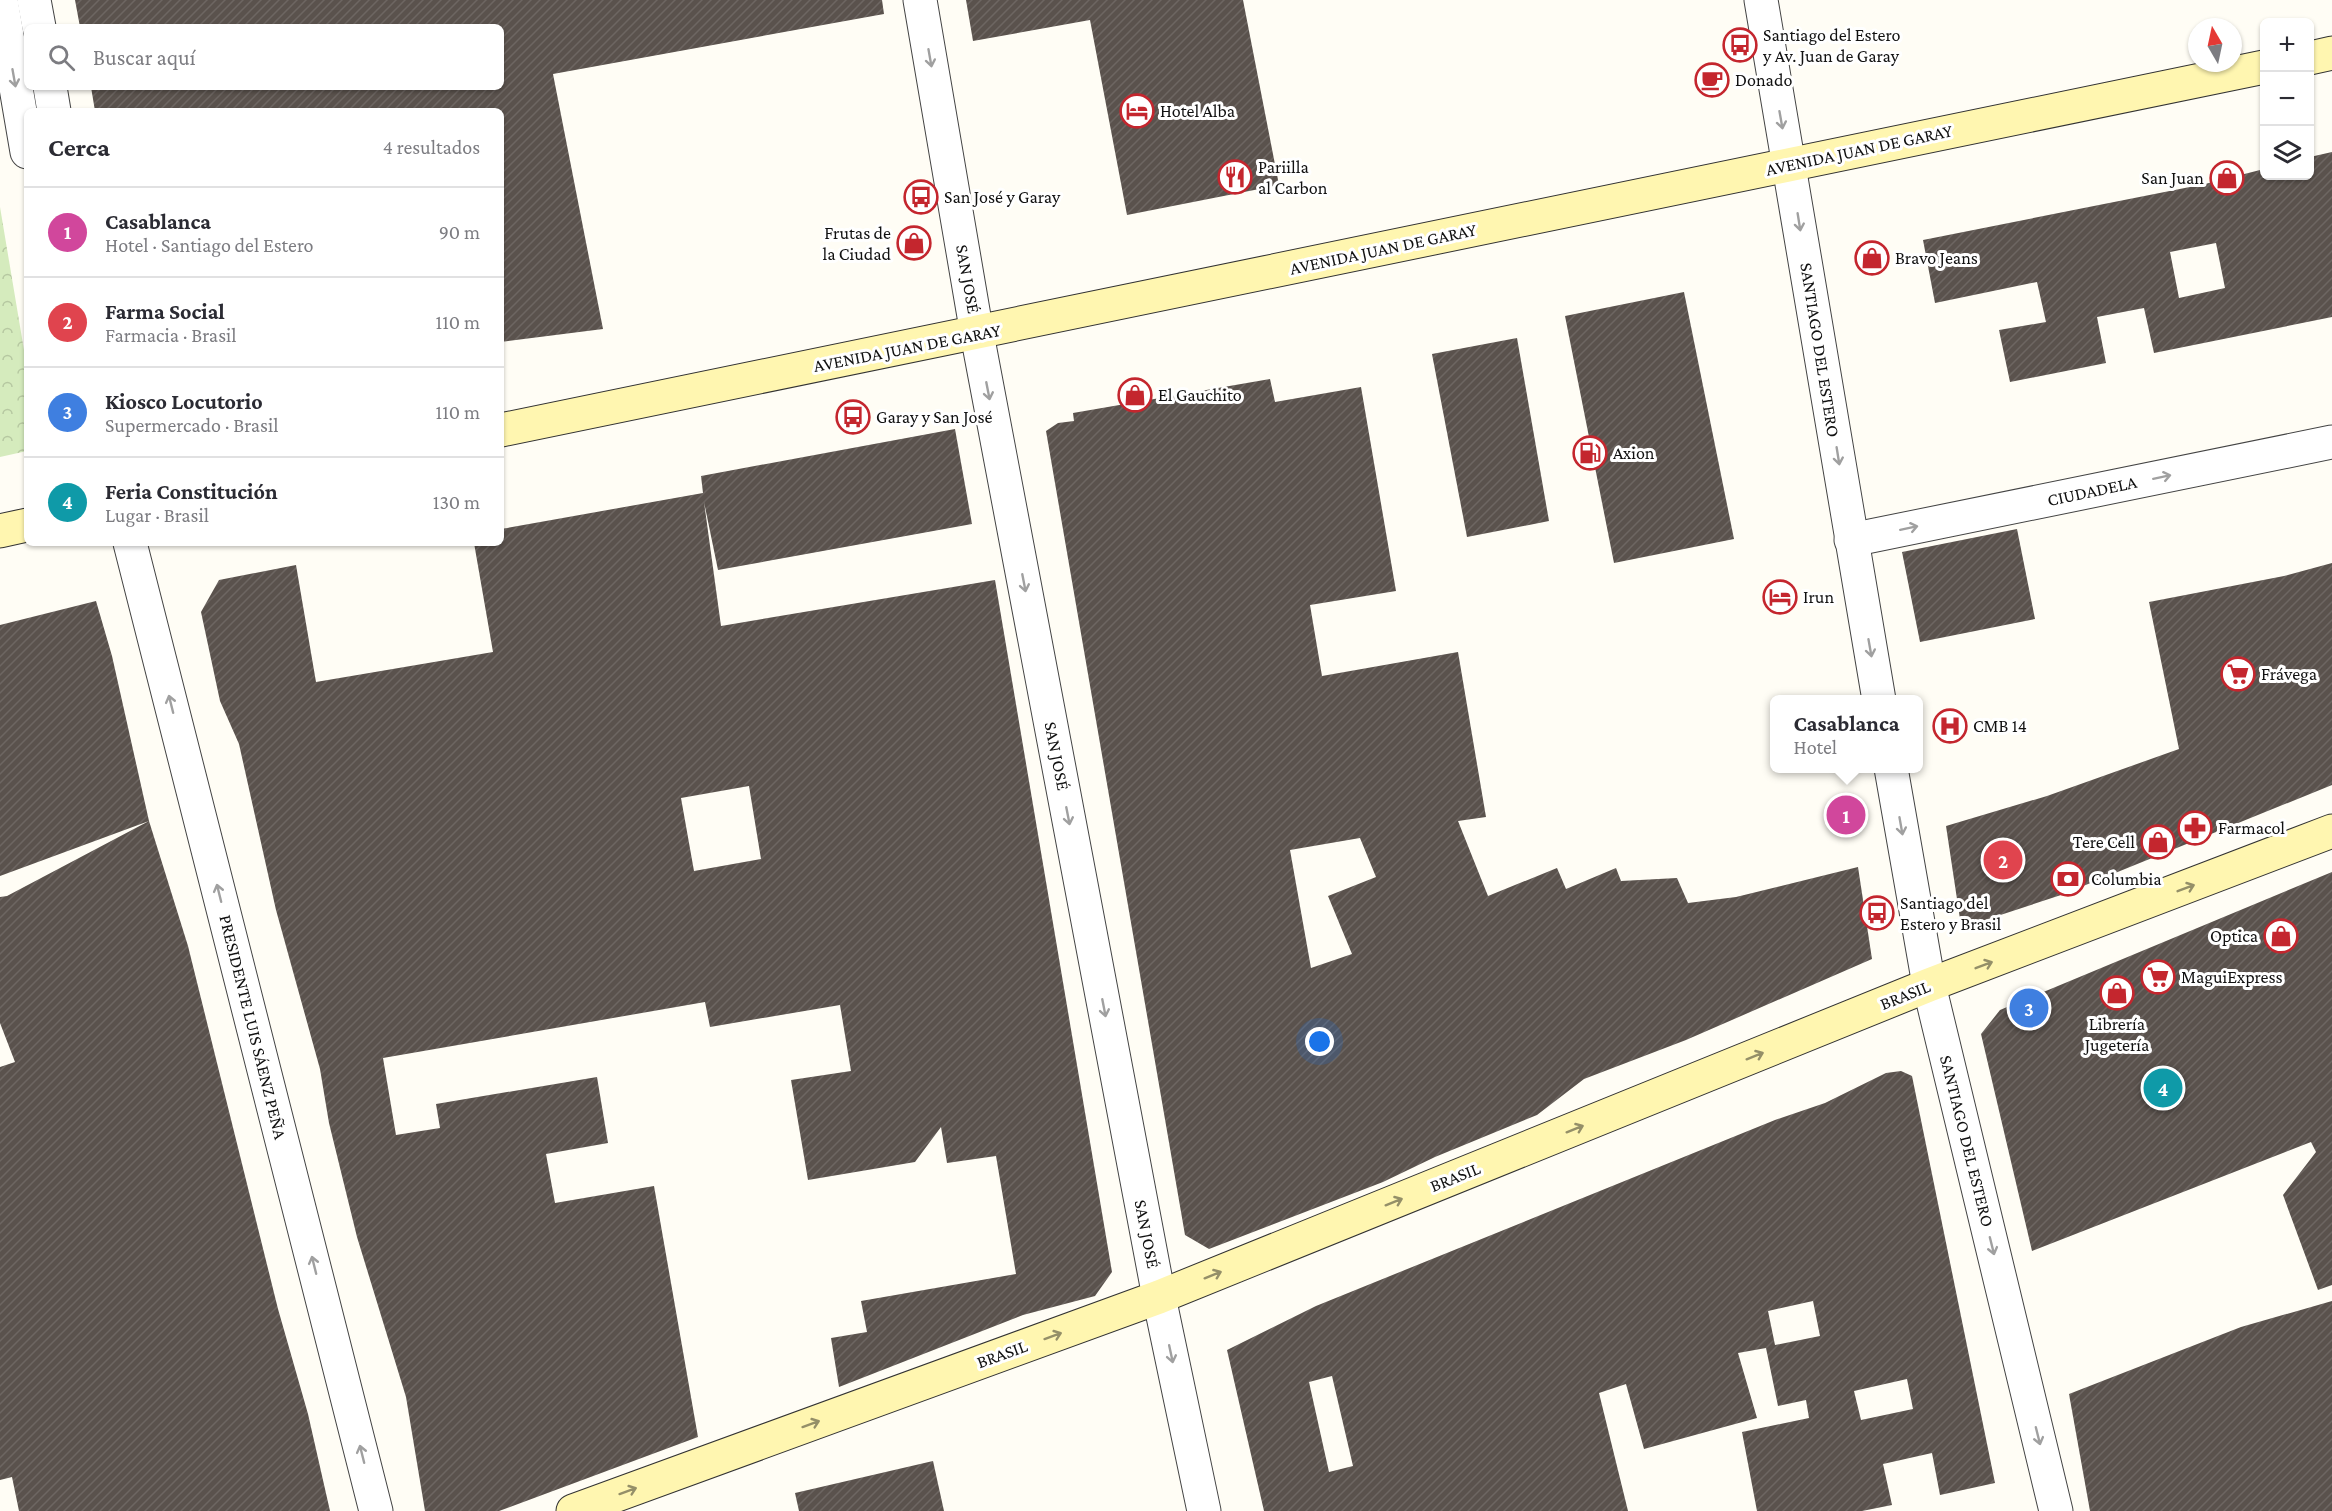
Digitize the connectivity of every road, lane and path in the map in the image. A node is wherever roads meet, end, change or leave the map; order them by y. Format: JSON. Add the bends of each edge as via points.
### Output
{"nodes":[{"id":1,"x":1,"y":0,"type":"edge"},
{"id":2,"x":34,"y":0,"type":"edge"},
{"id":3,"x":920,"y":0,"type":"edge"},
{"id":4,"x":1761,"y":0,"type":"edge"},
{"id":5,"x":38,"y":24,"type":"edge"},
{"id":6,"x":2332,"y":53,"type":"edge"},
{"id":7,"x":2314,"y":57,"type":"edge"},
{"id":8,"x":2260,"y":68,"type":"edge"},
{"id":9,"x":50,"y":90,"type":"edge"},
{"id":10,"x":54,"y":108,"type":"edge"},
{"id":11,"x":24,"y":134,"type":"edge"},
{"id":12,"x":1790,"y":164,"type":"junction"},
{"id":13,"x":977,"y":334,"type":"junction"},
{"id":14,"x":504,"y":429,"type":"edge"},
{"id":15,"x":2332,"y":442,"type":"edge"},
{"id":16,"x":24,"y":526,"type":"edge"},
{"id":17,"x":0,"y":531,"type":"edge"},
{"id":18,"x":1851,"y":540,"type":"junction"},
{"id":19,"x":131,"y":546,"type":"edge"},
{"id":20,"x":1878,"y":695,"type":"edge"},
{"id":21,"x":1892,"y":773,"type":"edge"},
{"id":22,"x":2332,"y":831,"type":"edge"},
{"id":23,"x":1929,"y":985,"type":"junction"},
{"id":24,"x":1159,"y":1297,"type":"junction"},
{"id":25,"x":376,"y":1511,"type":"edge"},
{"id":26,"x":573,"y":1511,"type":"edge"},
{"id":27,"x":1204,"y":1511,"type":"edge"},
{"id":28,"x":2056,"y":1511,"type":"edge"}],
"edges":[{"from":1,"to":11,"type":"street","one_way":true},
{"from":2,"to":5,"type":"street"},
{"from":3,"to":13,"type":"street","name":"SAN JOSÉ","one_way":true},
{"from":4,"to":12,"type":"street","name":"SANTIAGO DEL ESTERO","one_way":true},
{"from":6,"to":7,"type":"street"},
{"from":8,"to":12,"type":"street","name":"AVENIDA JUAN DE GARAY"},
{"from":9,"to":10,"type":"street"},
{"from":12,"to":13,"type":"street","name":"AVENIDA JUAN DE GARAY"},
{"from":12,"to":18,"type":"street","name":"SANTIAGO DEL ESTERO","one_way":true},
{"from":13,"to":14,"type":"street","name":"AVENIDA JUAN DE GARAY"},
{"from":13,"to":24,"type":"street","name":"SAN JOSÉ","one_way":true},
{"from":18,"to":15,"type":"street","name":"CIUDADELA","one_way":true},
{"from":16,"to":17,"type":"street"},
{"from":18,"to":20,"type":"street","name":"SANTIAGO DEL ESTERO","one_way":true},
{"from":25,"to":19,"type":"street","name":"PRESIDENTE LUIS SÁENZ PEÑA","one_way":true},
{"from":21,"to":23,"type":"street","name":"SANTIAGO DEL ESTERO","one_way":true},
{"from":23,"to":22,"type":"street","name":"BRASIL","one_way":true},
{"from":24,"to":23,"type":"street","name":"BRASIL","one_way":true},
{"from":23,"to":28,"type":"street","name":"SANTIAGO DEL ESTERO","one_way":true},
{"from":26,"to":24,"type":"street","name":"BRASIL","one_way":true},
{"from":24,"to":27,"type":"street","name":"SAN JOSÉ","one_way":true}]}
